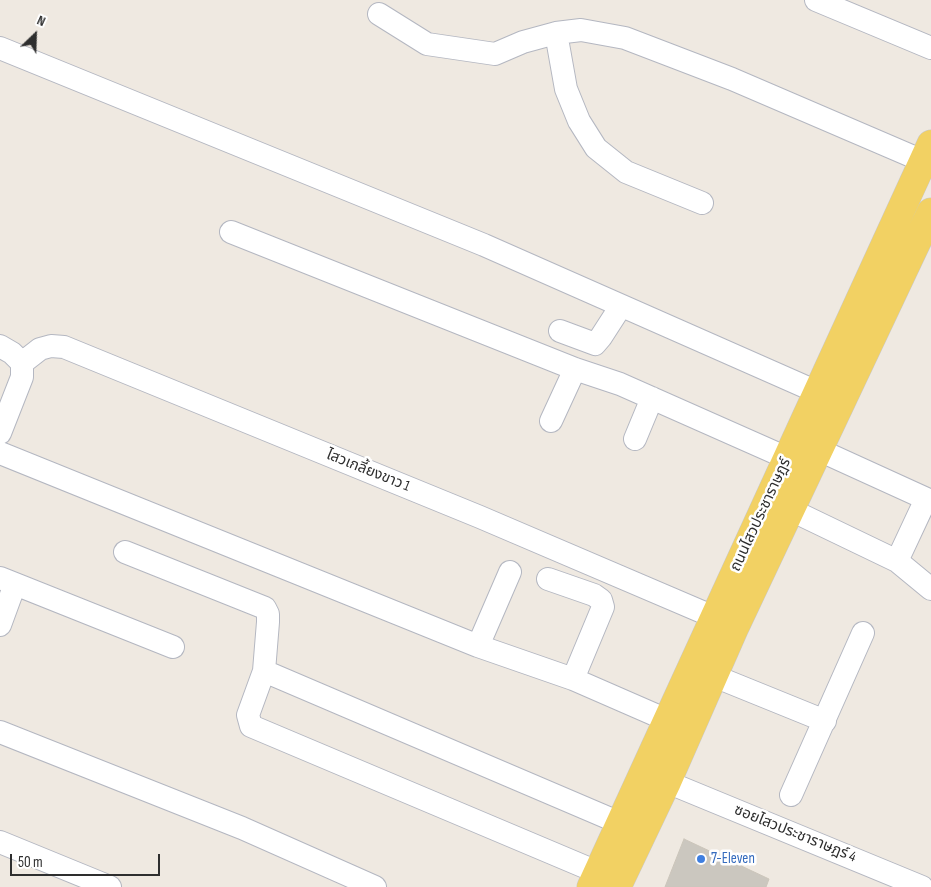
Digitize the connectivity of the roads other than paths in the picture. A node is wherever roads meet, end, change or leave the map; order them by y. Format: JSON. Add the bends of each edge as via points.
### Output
{"nodes":[{"id":1,"x":816,"y":0,"type":"edge"},
{"id":2,"x":379,"y":14,"type":"dead end"},
{"id":3,"x":556,"y":33,"type":"junction"},
{"id":4,"x":0,"y":48,"type":"edge"},
{"id":5,"x":931,"y":48,"type":"edge"},
{"id":6,"x":927,"y":153,"type":"edge"},
{"id":7,"x":702,"y":203,"type":"dead end"},
{"id":8,"x":929,"y":223,"type":"edge"},
{"id":9,"x":231,"y":232,"type":"dead end"},
{"id":10,"x":621,"y":306,"type":"junction"},
{"id":11,"x":560,"y":331,"type":"dead end"},
{"id":12,"x":0,"y":346,"type":"edge"},
{"id":13,"x":22,"y":363,"type":"junction"},
{"id":14,"x":575,"y":369,"type":"junction"},
{"id":15,"x":829,"y":397,"type":"junction"},
{"id":16,"x":652,"y":398,"type":"junction"},
{"id":17,"x":551,"y":421,"type":"dead end"},
{"id":18,"x":0,"y":433,"type":"edge"},
{"id":19,"x":635,"y":439,"type":"dead end"},
{"id":20,"x":820,"y":450,"type":"junction"},
{"id":21,"x":0,"y":453,"type":"edge"},
{"id":22,"x":787,"y":458,"type":"junction"},
{"id":23,"x":929,"y":500,"type":"edge"},
{"id":24,"x":791,"y":510,"type":"junction"},
{"id":25,"x":126,"y":552,"type":"dead end"},
{"id":26,"x":897,"y":561,"type":"junction"},
{"id":27,"x":510,"y":572,"type":"dead end"},
{"id":28,"x":548,"y":579,"type":"dead end"},
{"id":29,"x":8,"y":581,"type":"edge"},
{"id":30,"x":931,"y":589,"type":"edge"},
{"id":31,"x":714,"y":617,"type":"junction"},
{"id":32,"x":0,"y":625,"type":"edge"},
{"id":33,"x":863,"y":633,"type":"dead end"},
{"id":34,"x":478,"y":646,"type":"junction"},
{"id":35,"x":173,"y":647,"type":"dead end"},
{"id":36,"x":264,"y":671,"type":"junction"},
{"id":37,"x":714,"y":676,"type":"junction"},
{"id":38,"x":573,"y":679,"type":"junction"},
{"id":39,"x":667,"y":720,"type":"junction"},
{"id":40,"x":825,"y":721,"type":"junction"},
{"id":41,"x":0,"y":732,"type":"edge"},
{"id":42,"x":667,"y":782,"type":"junction"},
{"id":43,"x":791,"y":795,"type":"dead end"},
{"id":44,"x":620,"y":822,"type":"junction"},
{"id":45,"x":0,"y":842,"type":"edge"},
{"id":46,"x":602,"y":882,"type":"edge"},
{"id":47,"x":110,"y":887,"type":"edge"},
{"id":48,"x":375,"y":887,"type":"edge"},
{"id":49,"x":922,"y":887,"type":"edge"}],
"edges":[{"from":1,"to":5,"type":"street"},
{"from":2,"to":3,"type":"street","via":[[427,44],[496,54]]},
{"from":3,"to":6,"type":"street","via":[[581,30],[625,38]]},
{"from":3,"to":7,"type":"street","via":[[566,89],[579,121],[596,148],[626,172]]},
{"from":4,"to":10,"type":"street","via":[[484,245]]},
{"from":6,"to":15,"type":"main road","name":"ถนนไสวประชาราษฎร์"},
{"from":8,"to":15,"type":"main road","name":"ถนนไสวประชาราษฎร์"},
{"from":9,"to":14,"type":"street"},
{"from":10,"to":11,"type":"street","via":[[594,344]]},
{"from":10,"to":15,"type":"street"},
{"from":12,"to":13,"type":"street"},
{"from":13,"to":18,"type":"street","via":[[22,377]]},
{"from":13,"to":31,"type":"street","name":"ไสวเกลี้ยงขาว 1","via":[[40,349],[64,347],[480,517]]},
{"from":14,"to":16,"type":"street"},
{"from":14,"to":17,"type":"street"},
{"from":15,"to":20,"type":"main road","name":"ถนนไสวประชาราษฎร์"},
{"from":15,"to":22,"type":"main road","name":"ถนนไสวประชาราษฎร์"},
{"from":16,"to":19,"type":"street"},
{"from":16,"to":22,"type":"street"},
{"from":20,"to":23,"type":"street"},
{"from":20,"to":24,"type":"main road","name":"ถนนไสวประชาราษฎร์"},
{"from":21,"to":34,"type":"street"},
{"from":22,"to":31,"type":"main road","name":"ถนนไสวประชาราษฎร์"},
{"from":23,"to":26,"type":"street"},
{"from":24,"to":26,"type":"street"},
{"from":24,"to":37,"type":"main road","name":"ถนนไสวประชาราษฎร์"},
{"from":25,"to":36,"type":"street","via":[[265,608],[268,622]]},
{"from":26,"to":30,"type":"street"},
{"from":27,"to":34,"type":"street"},
{"from":28,"to":38,"type":"street","via":[[594,595],[601,600],[603,607]]},
{"from":29,"to":32,"type":"street"},
{"from":29,"to":35,"type":"street"},
{"from":31,"to":39,"type":"main road","name":"ถนนไสวประชาราษฎร์"},
{"from":33,"to":40,"type":"street"},
{"from":34,"to":38,"type":"street"},
{"from":36,"to":44,"type":"street"},
{"from":36,"to":46,"type":"street","via":[[248,715],[251,726]]},
{"from":37,"to":40,"type":"street"},
{"from":37,"to":42,"type":"main road","name":"ถนนไสวประชาราษฎร์"},
{"from":38,"to":39,"type":"street"},
{"from":39,"to":44,"type":"main road","name":"ถนนไสวประชาราษฎร์"},
{"from":40,"to":43,"type":"street"},
{"from":41,"to":48,"type":"street","via":[[242,828]]},
{"from":42,"to":46,"type":"main road","name":"ถนนไสวประชาราษฎร์","via":[[639,836]]},
{"from":42,"to":49,"type":"street","name":"ซอยไสวประชาราษฎร์ 4"},
{"from":44,"to":46,"type":"main road","name":"ถนนไสวประชาราษฎร์"},
{"from":45,"to":47,"type":"street"}]}
